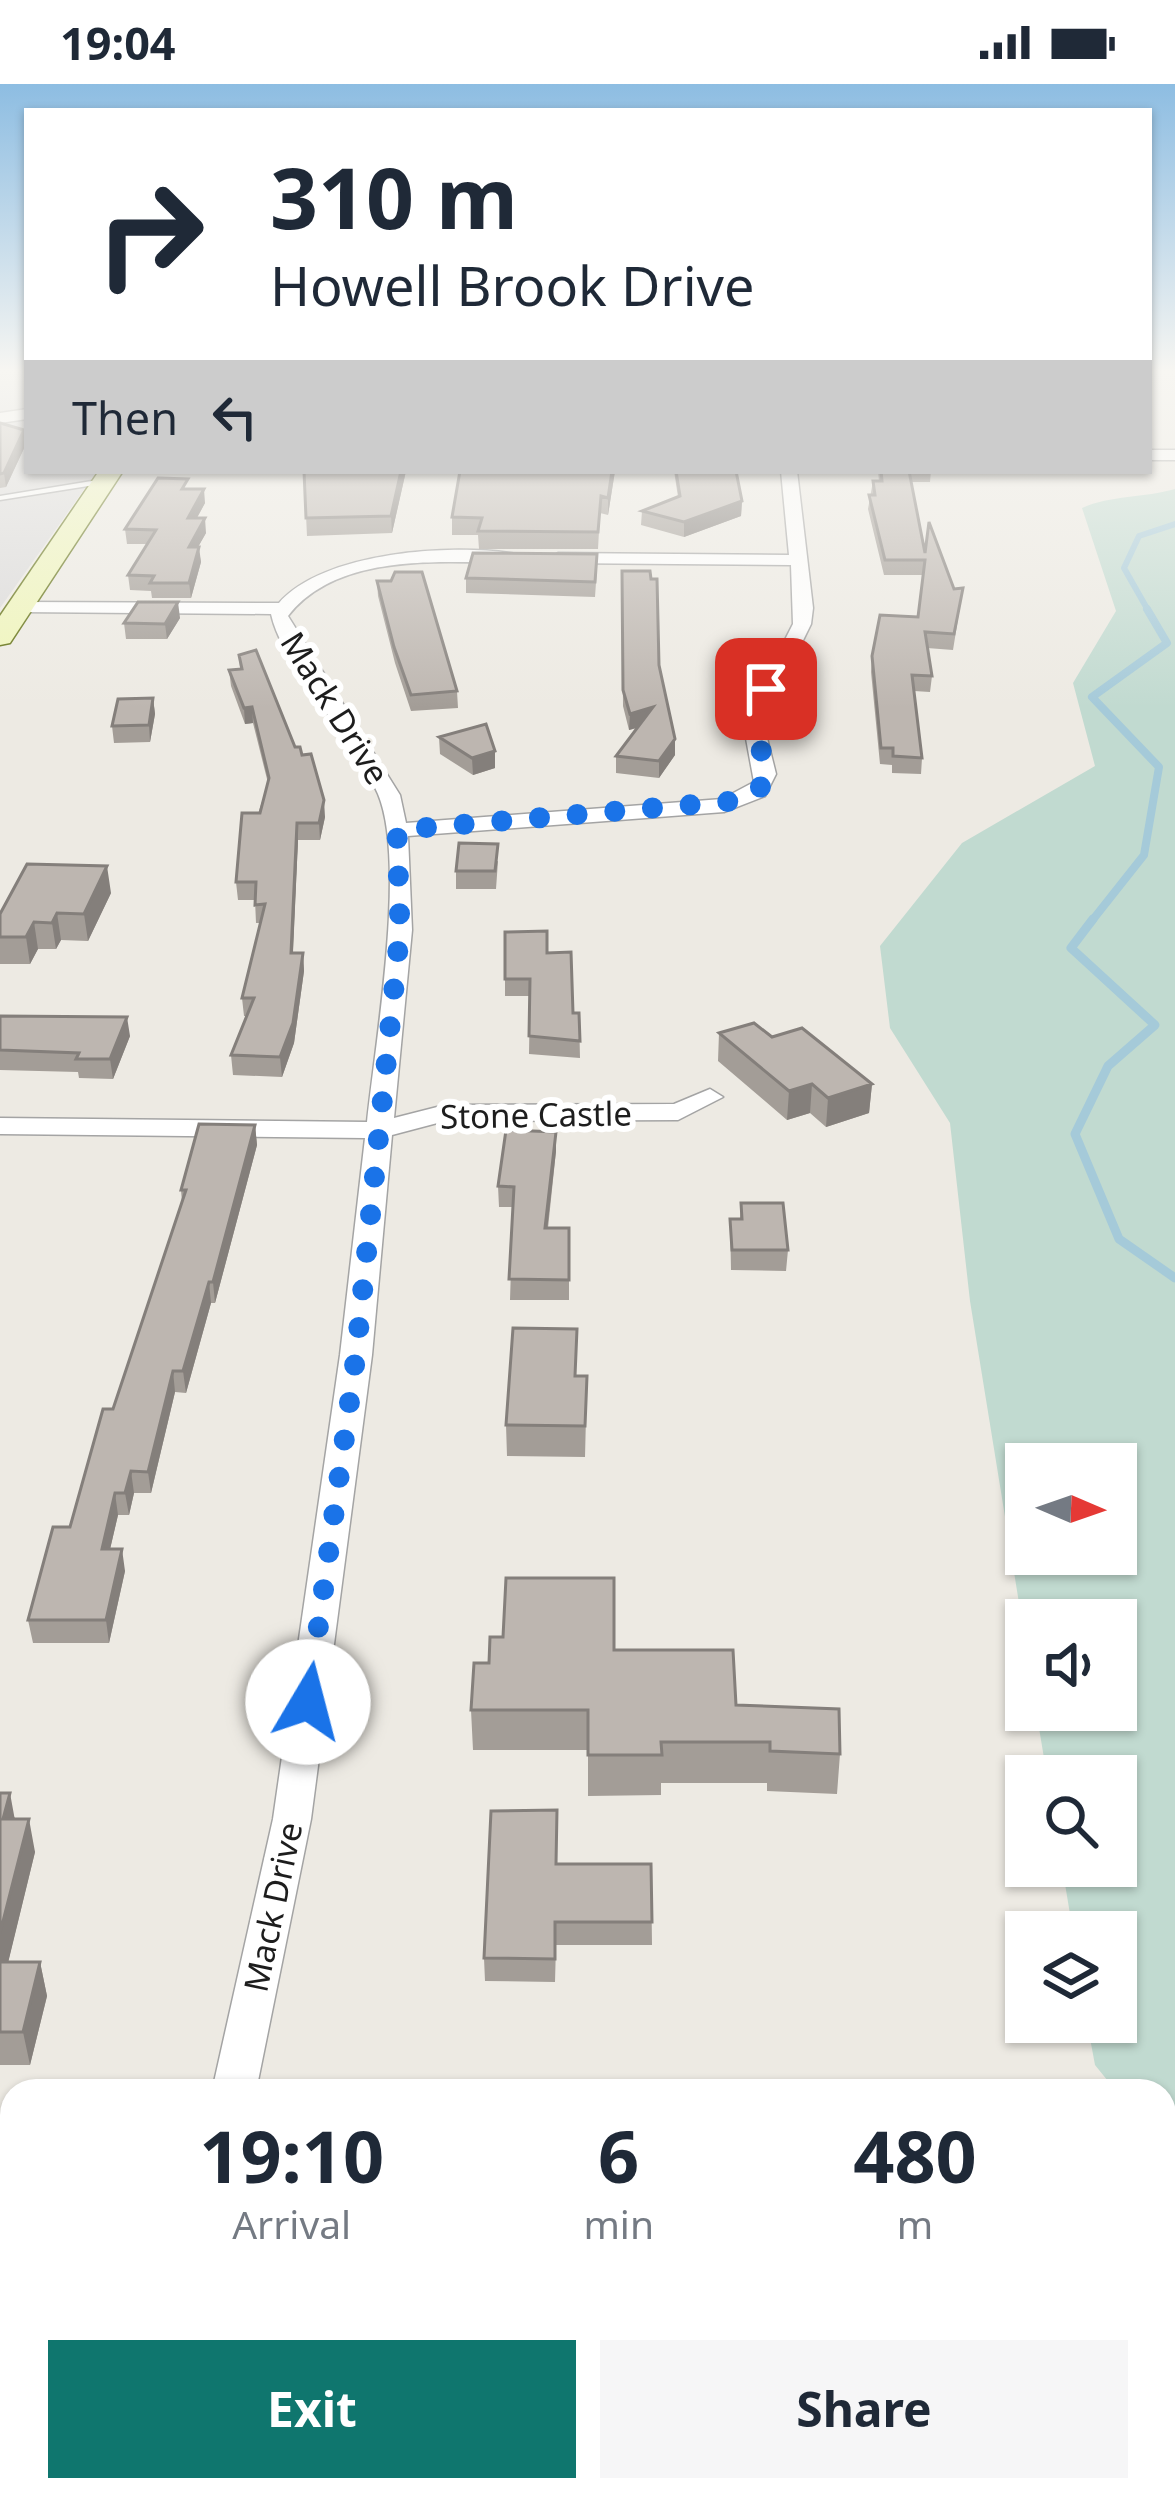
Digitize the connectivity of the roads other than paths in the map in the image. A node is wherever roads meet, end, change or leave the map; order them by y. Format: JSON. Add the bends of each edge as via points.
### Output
{"nodes":[{"id":1,"x":80,"y":482,"type":"edge"},
{"id":2,"x":104,"y":482,"type":"edge"},
{"id":3,"x":790,"y":482,"type":"edge"},
{"id":4,"x":0,"y":498,"type":"edge"},
{"id":5,"x":797,"y":560,"type":"junction"},
{"id":6,"x":20,"y":607,"type":"junction"},
{"id":7,"x":284,"y":608,"type":"junction"},
{"id":8,"x":0,"y":637,"type":"edge"},
{"id":9,"x":397,"y":830,"type":"junction"},
{"id":10,"x":710,"y":1097,"type":"dead end"},
{"id":11,"x":0,"y":1126,"type":"edge"},
{"id":12,"x":379,"y":1130,"type":"junction"},
{"id":13,"x":237,"y":2079,"type":"edge"}],
"edges":[{"from":1,"to":4,"type":"lane"},
{"from":2,"to":6,"type":"main road"},
{"from":3,"to":5,"type":"street"},
{"from":5,"to":7,"type":"street","via":[[410,558],[330,578]]},
{"from":5,"to":9,"type":"street","via":[[802,624],[753,722],[768,767],[756,793],[724,805]]},
{"from":6,"to":7,"type":"street"},
{"from":6,"to":8,"type":"main road"},
{"from":7,"to":9,"type":"street","name":"Mack Drive","via":[[284,627],[388,794]]},
{"from":9,"to":12,"type":"street","name":"Mack Drive","via":[[400,930]]},
{"from":10,"to":12,"type":"street","name":"Stone Castle","via":[[678,1112],[445,1113]]},
{"from":11,"to":12,"type":"street","name":"Stone Castle"},
{"from":12,"to":13,"type":"street","name":"Mack Drive","via":[[292,1819]]}]}
